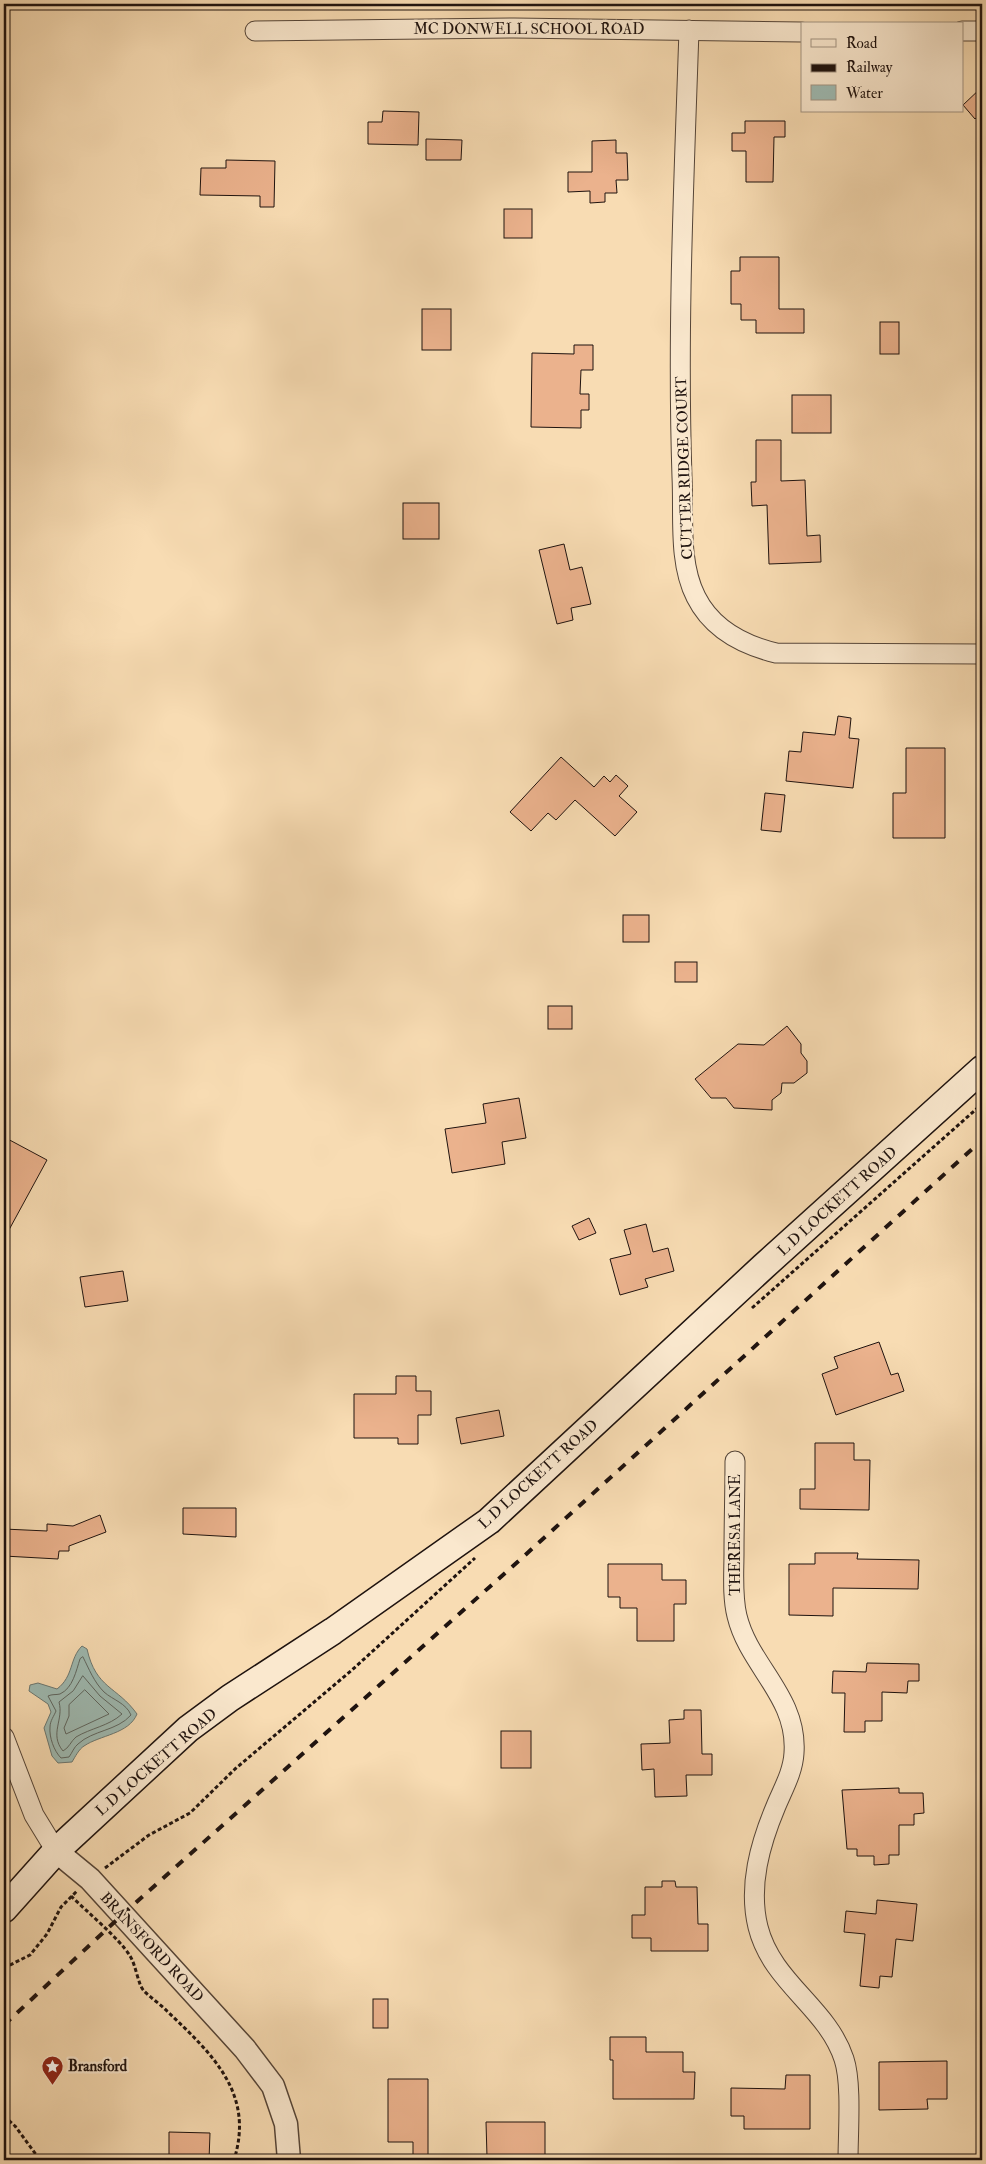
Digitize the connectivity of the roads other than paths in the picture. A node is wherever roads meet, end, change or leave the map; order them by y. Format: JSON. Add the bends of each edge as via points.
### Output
{"nodes":[{"id":1,"x":689,"y":30,"type":"junction"},
{"id":2,"x":255,"y":31,"type":"dead end"},
{"id":3,"x":982,"y":31,"type":"edge"},
{"id":4,"x":801,"y":32,"type":"edge"},
{"id":5,"x":964,"y":32,"type":"edge"},
{"id":6,"x":982,"y":654,"type":"edge"},
{"id":7,"x":982,"y":1069,"type":"edge"},
{"id":8,"x":735,"y":1461,"type":"dead end"},
{"id":9,"x":4,"y":1737,"type":"edge"},
{"id":10,"x":56,"y":1851,"type":"junction"},
{"id":11,"x":4,"y":1909,"type":"edge"},
{"id":12,"x":290,"y":2160,"type":"edge"},
{"id":13,"x":848,"y":2160,"type":"edge"}],
"edges":[{"from":1,"to":2,"type":"street","name":"MC DONWELL SCHOOL ROAD"},
{"from":1,"to":4,"type":"street","name":"MC DONWELL SCHOOL ROAD"},
{"from":1,"to":6,"type":"street","name":"CUTTER RIDGE COURT","via":[[680,424],[685,550],[688,580],[696,598],[710,618],[734,638],[776,653]]},
{"from":3,"to":5,"type":"street"},
{"from":7,"to":10,"type":"main road","name":"L D LOCKETT ROAD","via":[[489,1521],[333,1632],[188,1729]]},
{"from":8,"to":13,"type":"street","name":"THERESA LANE","via":[[736,1615],[744,1639],[781,1698],[791,1722],[794,1753],[790,1772],[762,1841],[755,1899],[758,1926],[764,1947],[781,1975],[827,2027],[844,2059]]},
{"from":9,"to":10,"type":"street","name":"BRANSFORD ROAD","via":[[34,1815]]},
{"from":10,"to":11,"type":"main road","name":"L D LOCKETT ROAD"},
{"from":10,"to":12,"type":"street","name":"BRANSFORD ROAD","via":[[90,1879],[245,2049],[273,2086],[286,2124]]}]}
